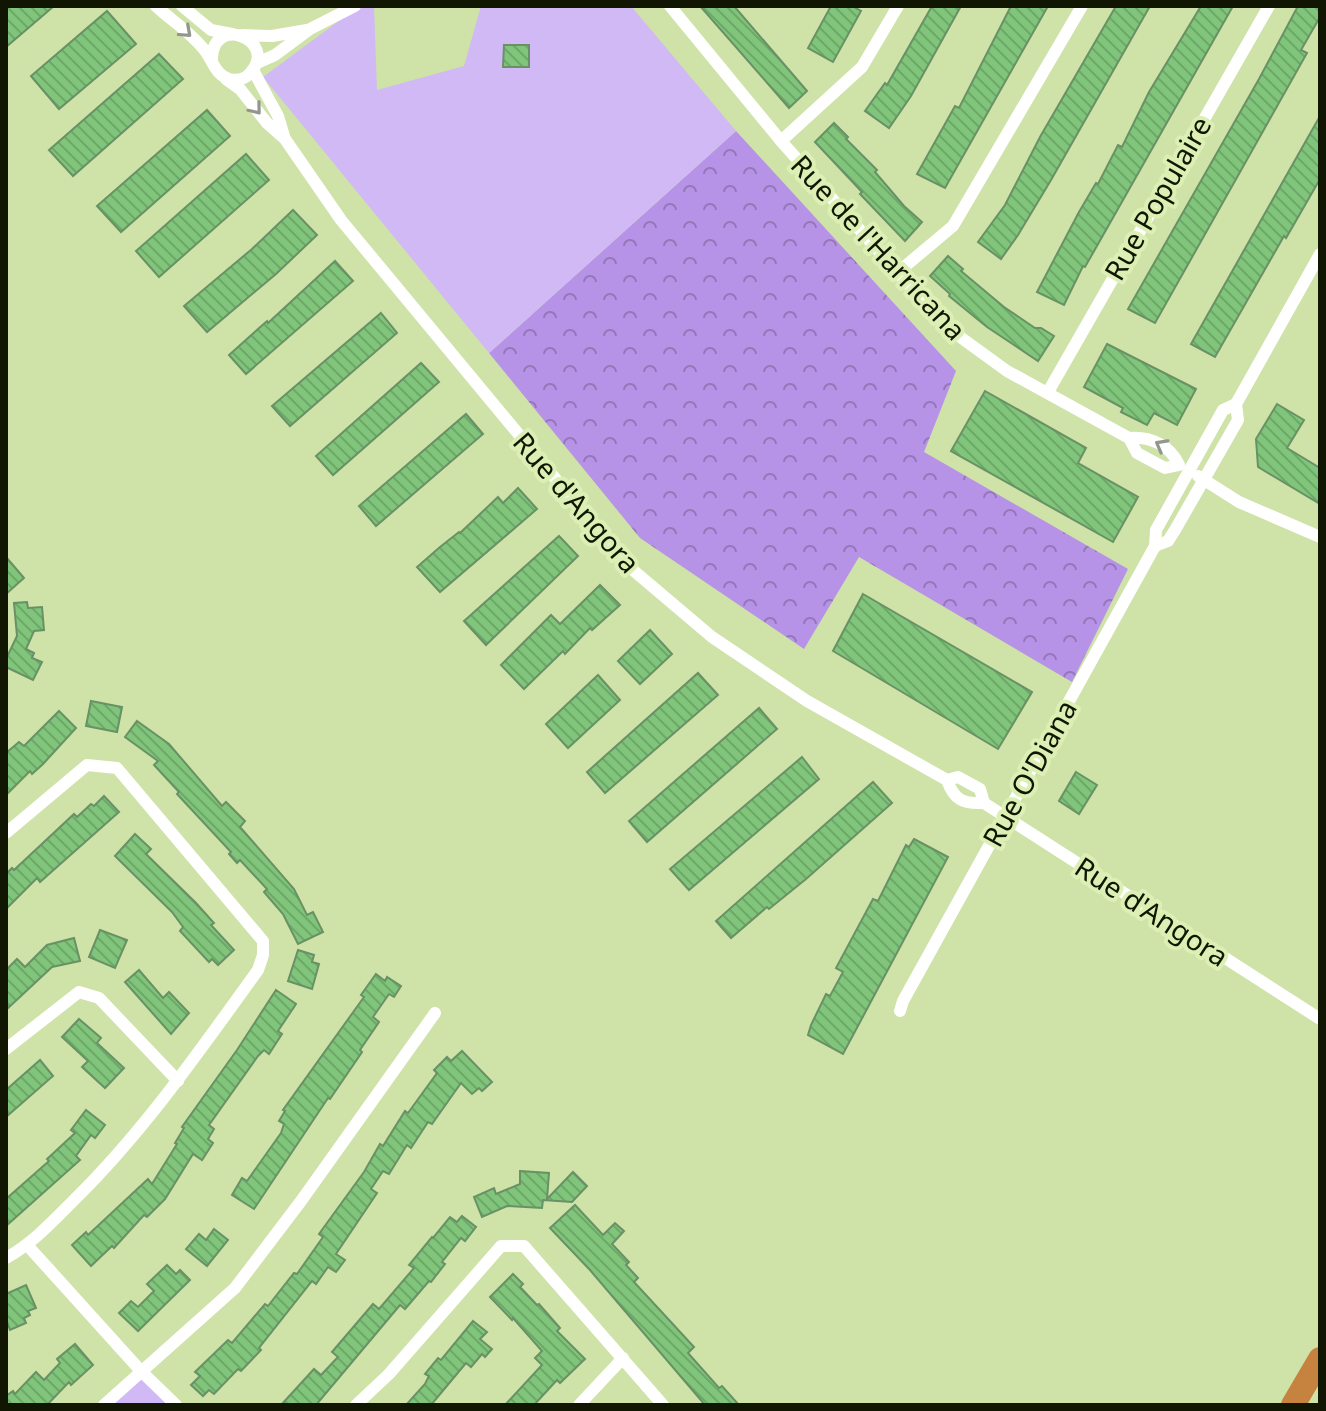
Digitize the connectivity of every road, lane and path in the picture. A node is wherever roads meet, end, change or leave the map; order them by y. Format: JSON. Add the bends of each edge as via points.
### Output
{"nodes":[{"id":1,"x":156,"y":6,"type":"edge"},
{"id":2,"x":182,"y":6,"type":"edge"},
{"id":3,"x":355,"y":6,"type":"edge"},
{"id":4,"x":670,"y":6,"type":"edge"},
{"id":5,"x":898,"y":6,"type":"edge"},
{"id":6,"x":1082,"y":6,"type":"edge"},
{"id":7,"x":1269,"y":6,"type":"edge"},
{"id":8,"x":310,"y":29,"type":"junction"},
{"id":9,"x":236,"y":34,"type":"junction"},
{"id":10,"x":212,"y":62,"type":"junction"},
{"id":11,"x":255,"y":67,"type":"junction"},
{"id":12,"x":226,"y":79,"type":"junction"},
{"id":13,"x":285,"y":139,"type":"junction"},
{"id":14,"x":781,"y":141,"type":"junction"},
{"id":15,"x":1320,"y":254,"type":"edge"},
{"id":16,"x":897,"y":273,"type":"junction"},
{"id":17,"x":1048,"y":392,"type":"junction"},
{"id":18,"x":1236,"y":404,"type":"junction"},
{"id":19,"x":1184,"y":468,"type":"junction"},
{"id":20,"x":1204,"y":480,"type":"junction"},
{"id":21,"x":1320,"y":537,"type":"edge"},
{"id":22,"x":1155,"y":546,"type":"junction"},
{"id":23,"x":1005,"y":817,"type":"junction"},
{"id":24,"x":6,"y":833,"type":"edge"},
{"id":25,"x":901,"y":1006,"type":"dead end"},
{"id":26,"x":435,"y":1013,"type":"dead end"},
{"id":27,"x":1320,"y":1019,"type":"edge"},
{"id":28,"x":6,"y":1049,"type":"edge"},
{"id":29,"x":178,"y":1081,"type":"junction"},
{"id":30,"x":28,"y":1246,"type":"junction"},
{"id":31,"x":6,"y":1258,"type":"edge"},
{"id":32,"x":623,"y":1358,"type":"junction"},
{"id":33,"x":1320,"y":1359,"type":"edge"},
{"id":34,"x":140,"y":1370,"type":"junction"},
{"id":35,"x":104,"y":1405,"type":"edge"},
{"id":36,"x":176,"y":1405,"type":"edge"},
{"id":37,"x":356,"y":1405,"type":"edge"},
{"id":38,"x":579,"y":1405,"type":"edge"},
{"id":39,"x":663,"y":1405,"type":"edge"},
{"id":40,"x":1293,"y":1405,"type":"edge"}],
"edges":[{"from":1,"to":10,"type":"street","one_way":true,"via":[[189,33]]},
{"from":2,"to":9,"type":"street","via":[[211,30]]},
{"from":3,"to":8,"type":"street"},
{"from":4,"to":14,"type":"street","name":"Rue de l'Harricana"},
{"from":5,"to":14,"type":"street","via":[[862,67]]},
{"from":6,"to":16,"type":"street","via":[[953,226]]},
{"from":7,"to":17,"type":"street","name":"Rue Populaire"},
{"from":8,"to":9,"type":"street","via":[[272,36]]},
{"from":8,"to":11,"type":"street"},
{"from":9,"to":10,"type":"street","via":[[214,47]]},
{"from":9,"to":11,"type":"street","via":[[256,48]]},
{"from":10,"to":12,"type":"street"},
{"from":11,"to":12,"type":"street","via":[[241,79]]},
{"from":11,"to":13,"type":"street","name":"Rue d'Angora"},
{"from":12,"to":13,"type":"street","name":"Rue d'Angora","one_way":true},
{"from":13,"to":23,"type":"street","name":"Rue d'Angora","via":[[341,220],[627,565],[712,637],[807,701],[947,780],[952,794],[969,804],[984,803]]},
{"from":14,"to":16,"type":"street","name":"Rue de l'Harricana"},
{"from":15,"to":18,"type":"street","name":"Rue O'Diana"},
{"from":16,"to":17,"type":"street","name":"Rue de l'Harricana","via":[[945,326],[1007,371]]},
{"from":17,"to":19,"type":"street","name":"Rue de l'Harricana","via":[[1129,438],[1137,453],[1165,468]]},
{"from":18,"to":19,"type":"street","name":"Rue O'Diana","via":[[1223,410]]},
{"from":18,"to":20,"type":"street","name":"Rue O'Diana","via":[[1238,420]]},
{"from":19,"to":20,"type":"street","name":"Rue de l'Harricana"},
{"from":19,"to":22,"type":"street","name":"Rue O'Diana","via":[[1156,530]]},
{"from":20,"to":21,"type":"street","name":"Rue de l'Harricana","via":[[1239,502]]},
{"from":20,"to":22,"type":"street","name":"Rue O'Diana","via":[[1168,541]]},
{"from":22,"to":23,"type":"street","name":"Rue O'Diana"},
{"from":23,"to":25,"type":"street","name":"Rue O'Diana"},
{"from":23,"to":27,"type":"street","name":"Rue d'Angora"},
{"from":24,"to":29,"type":"street","via":[[87,765],[117,768],[263,941],[258,970]]},
{"from":26,"to":34,"type":"street","via":[[235,1288]]},
{"from":28,"to":29,"type":"street","via":[[79,992],[99,998]]},
{"from":29,"to":30,"type":"street","via":[[116,1158]]},
{"from":30,"to":31,"type":"street"},
{"from":30,"to":34,"type":"street"},
{"from":32,"to":37,"type":"street","via":[[524,1246],[501,1246]]},
{"from":32,"to":38,"type":"street"},
{"from":32,"to":39,"type":"street"},
{"from":33,"to":40,"type":"highway"},
{"from":34,"to":35,"type":"street"},
{"from":34,"to":36,"type":"street"}]}
